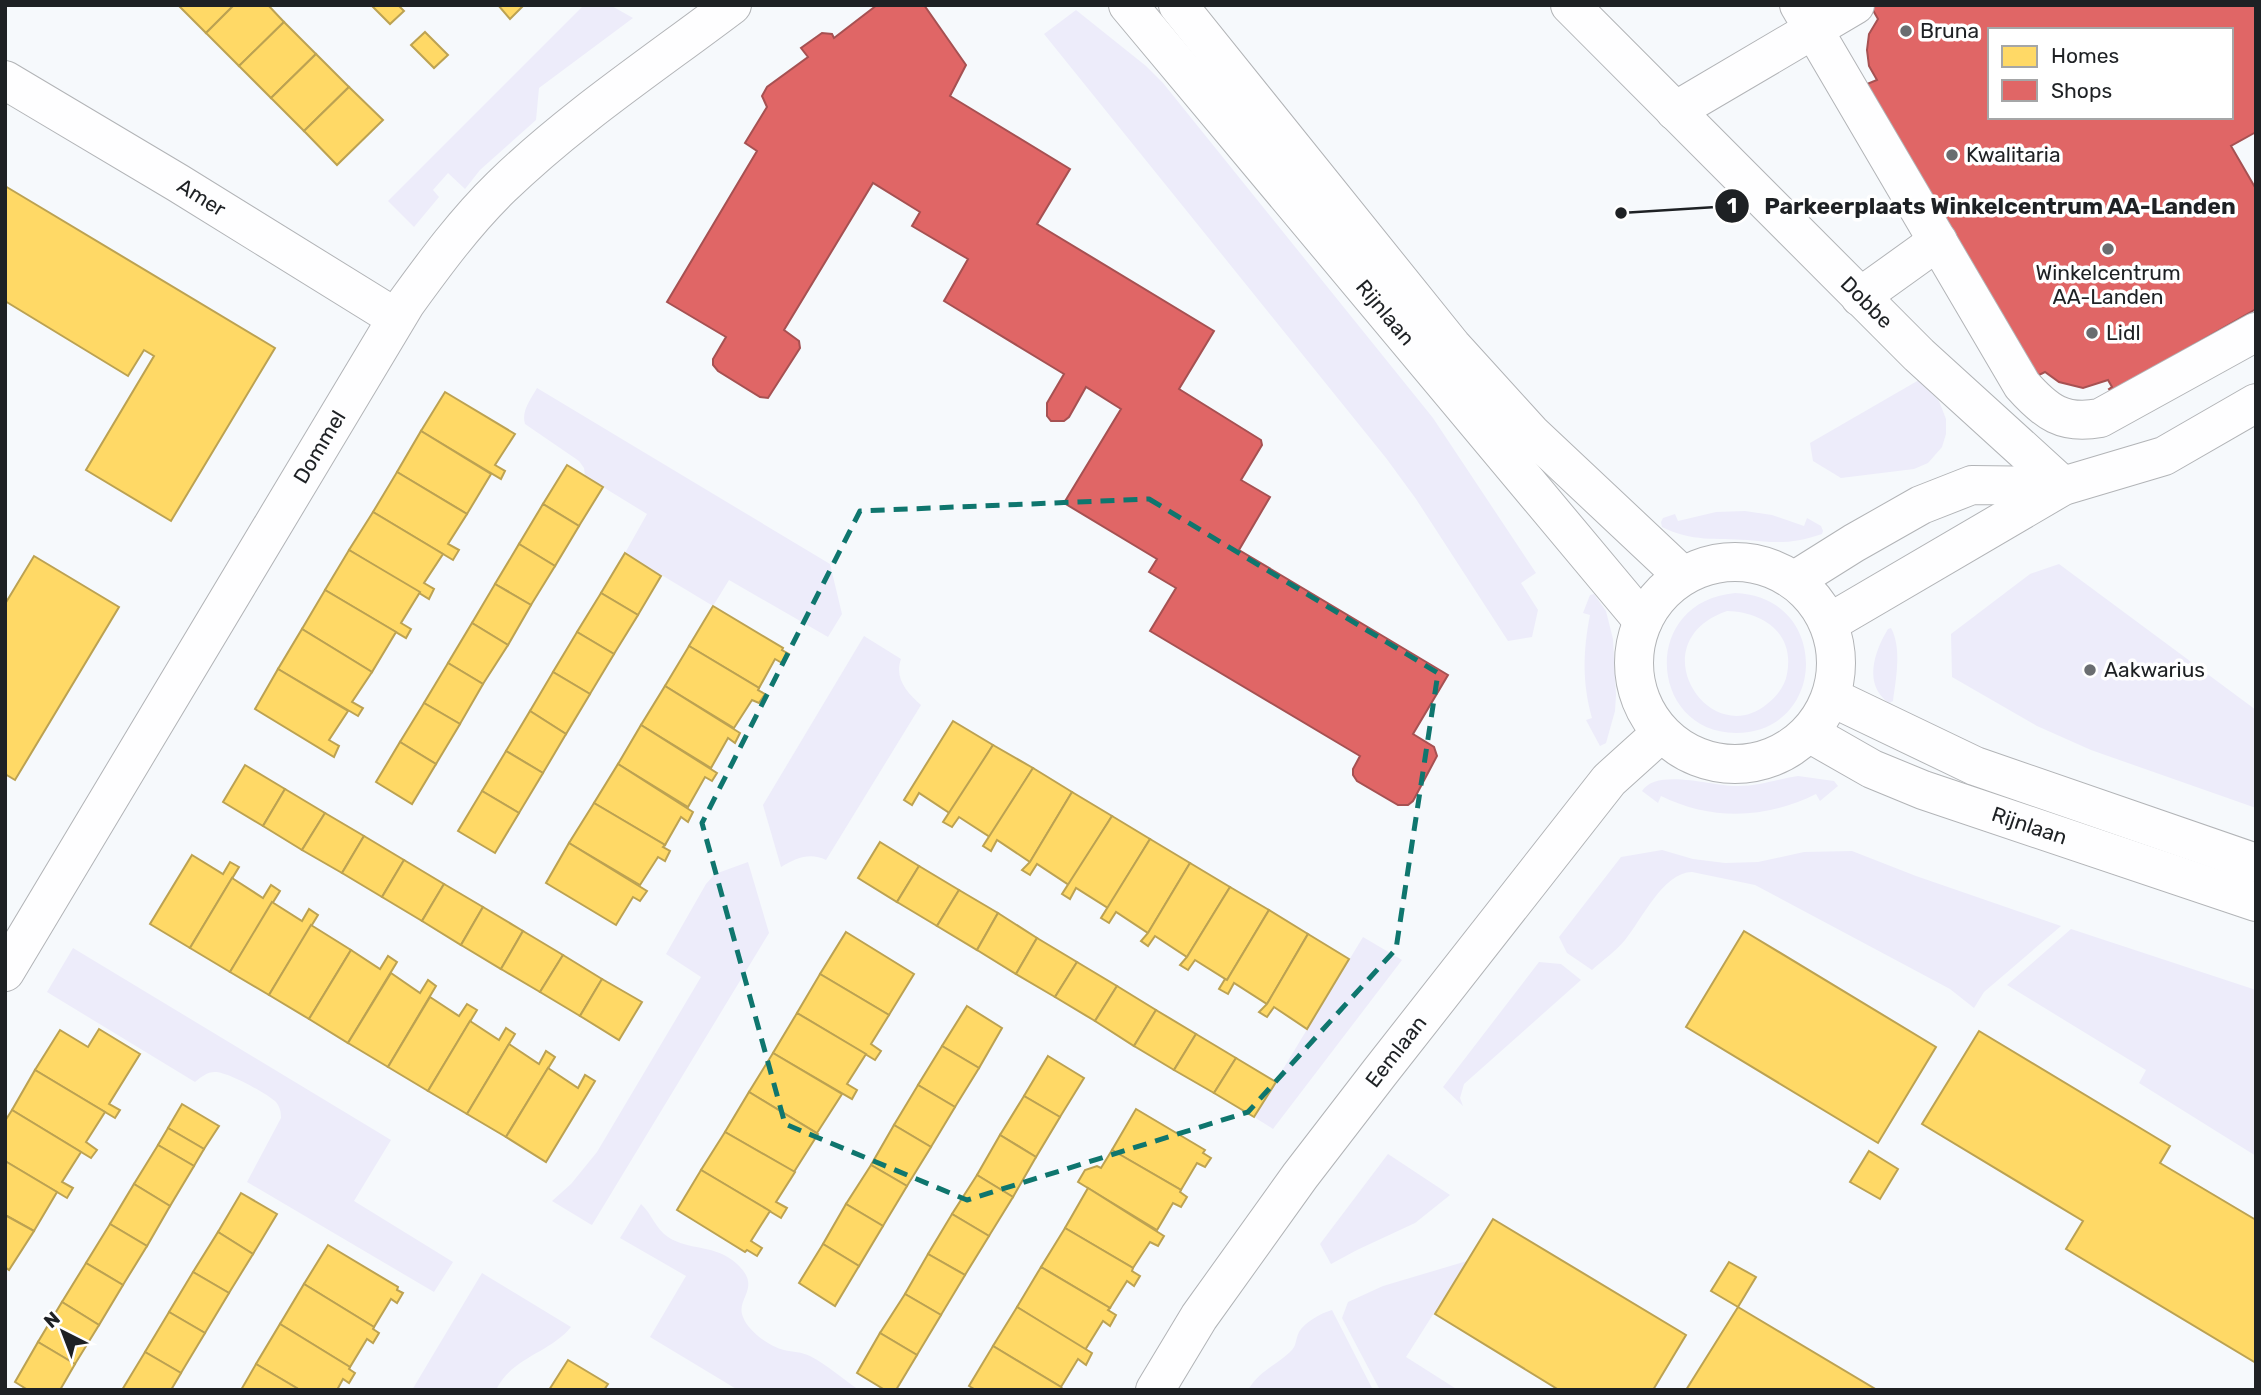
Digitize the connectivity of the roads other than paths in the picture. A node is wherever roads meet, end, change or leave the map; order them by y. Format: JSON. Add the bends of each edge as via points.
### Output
{"nodes":[{"id":1,"x":732,"y":5,"type":"edge"},
{"id":2,"x":1128,"y":5,"type":"edge"},
{"id":3,"x":1178,"y":5,"type":"edge"},
{"id":4,"x":1570,"y":5,"type":"edge"},
{"id":5,"x":1855,"y":5,"type":"edge"},
{"id":6,"x":1807,"y":17,"type":"edge"},
{"id":7,"x":5,"y":80,"type":"edge"},
{"id":8,"x":1675,"y":111,"type":"junction"},
{"id":9,"x":1938,"y":242,"type":"junction"},
{"id":10,"x":1860,"y":297,"type":"junction"},
{"id":11,"x":396,"y":318,"type":"junction"},
{"id":12,"x":2256,"y":332,"type":"edge"},
{"id":13,"x":2256,"y":403,"type":"edge"},
{"id":14,"x":2081,"y":422,"type":"junction"},
{"id":15,"x":2063,"y":486,"type":"junction"},
{"id":16,"x":1683,"y":576,"type":"junction"},
{"id":17,"x":1795,"y":580,"type":"junction"},
{"id":18,"x":1643,"y":621,"type":"junction"},
{"id":19,"x":1829,"y":622,"type":"junction"},
{"id":20,"x":1831,"y":697,"type":"junction"},
{"id":21,"x":1661,"y":733,"type":"junction"},
{"id":22,"x":1809,"y":733,"type":"junction"},
{"id":23,"x":2256,"y":863,"type":"edge"},
{"id":24,"x":2256,"y":902,"type":"edge"},
{"id":25,"x":5,"y":972,"type":"edge"},
{"id":26,"x":1155,"y":1390,"type":"edge"}],
"edges":[{"from":1,"to":11,"type":"street","name":"Dommel","via":[[561,134],[500,188],[446,249]]},
{"from":2,"to":18,"type":"street","name":"Rijnlaan"},
{"from":3,"to":16,"type":"street","name":"Rijnlaan","via":[[1452,346],[1531,433]]},
{"from":4,"to":8,"type":"street","name":"Dobbe"},
{"from":5,"to":6,"type":"street"},
{"from":6,"to":8,"type":"street"},
{"from":6,"to":9,"type":"street"},
{"from":7,"to":11,"type":"street","name":"Amer"},
{"from":8,"to":10,"type":"street","name":"Dobbe"},
{"from":9,"to":10,"type":"street"},
{"from":9,"to":14,"type":"street","via":[[2022,385],[2060,418]]},
{"from":10,"to":15,"type":"street","name":"Dobbe"},
{"from":11,"to":25,"type":"street","name":"Dommel"},
{"from":12,"to":14,"type":"street","via":[[2100,418]]},
{"from":13,"to":15,"type":"street","via":[[2164,456]]},
{"from":14,"to":15,"type":"street","via":[[2082,447]]},
{"from":15,"to":17,"type":"street","via":[[1972,485],[1921,505]]},
{"from":15,"to":19,"type":"street"},
{"from":16,"to":17,"type":"street","via":[[1720,562],[1740,562],[1759,564]]},
{"from":16,"to":18,"type":"street","via":[[1667,588]]},
{"from":17,"to":19,"type":"street"},
{"from":18,"to":21,"type":"street","via":[[1634,660],[1635,680],[1649,718]]},
{"from":19,"to":20,"type":"street","via":[[1837,660]]},
{"from":20,"to":22,"type":"street"},
{"from":20,"to":23,"type":"street","name":"Rijnlaan","via":[[1975,766]]},
{"from":21,"to":22,"type":"street","via":[[1691,754],[1726,764],[1779,754]]},
{"from":21,"to":26,"type":"street","name":"Eemlaan","via":[[1609,780],[1364,1092],[1199,1318]]},
{"from":22,"to":24,"type":"street","name":"Rijnlaan","via":[[1872,769],[1923,790]]}]}
